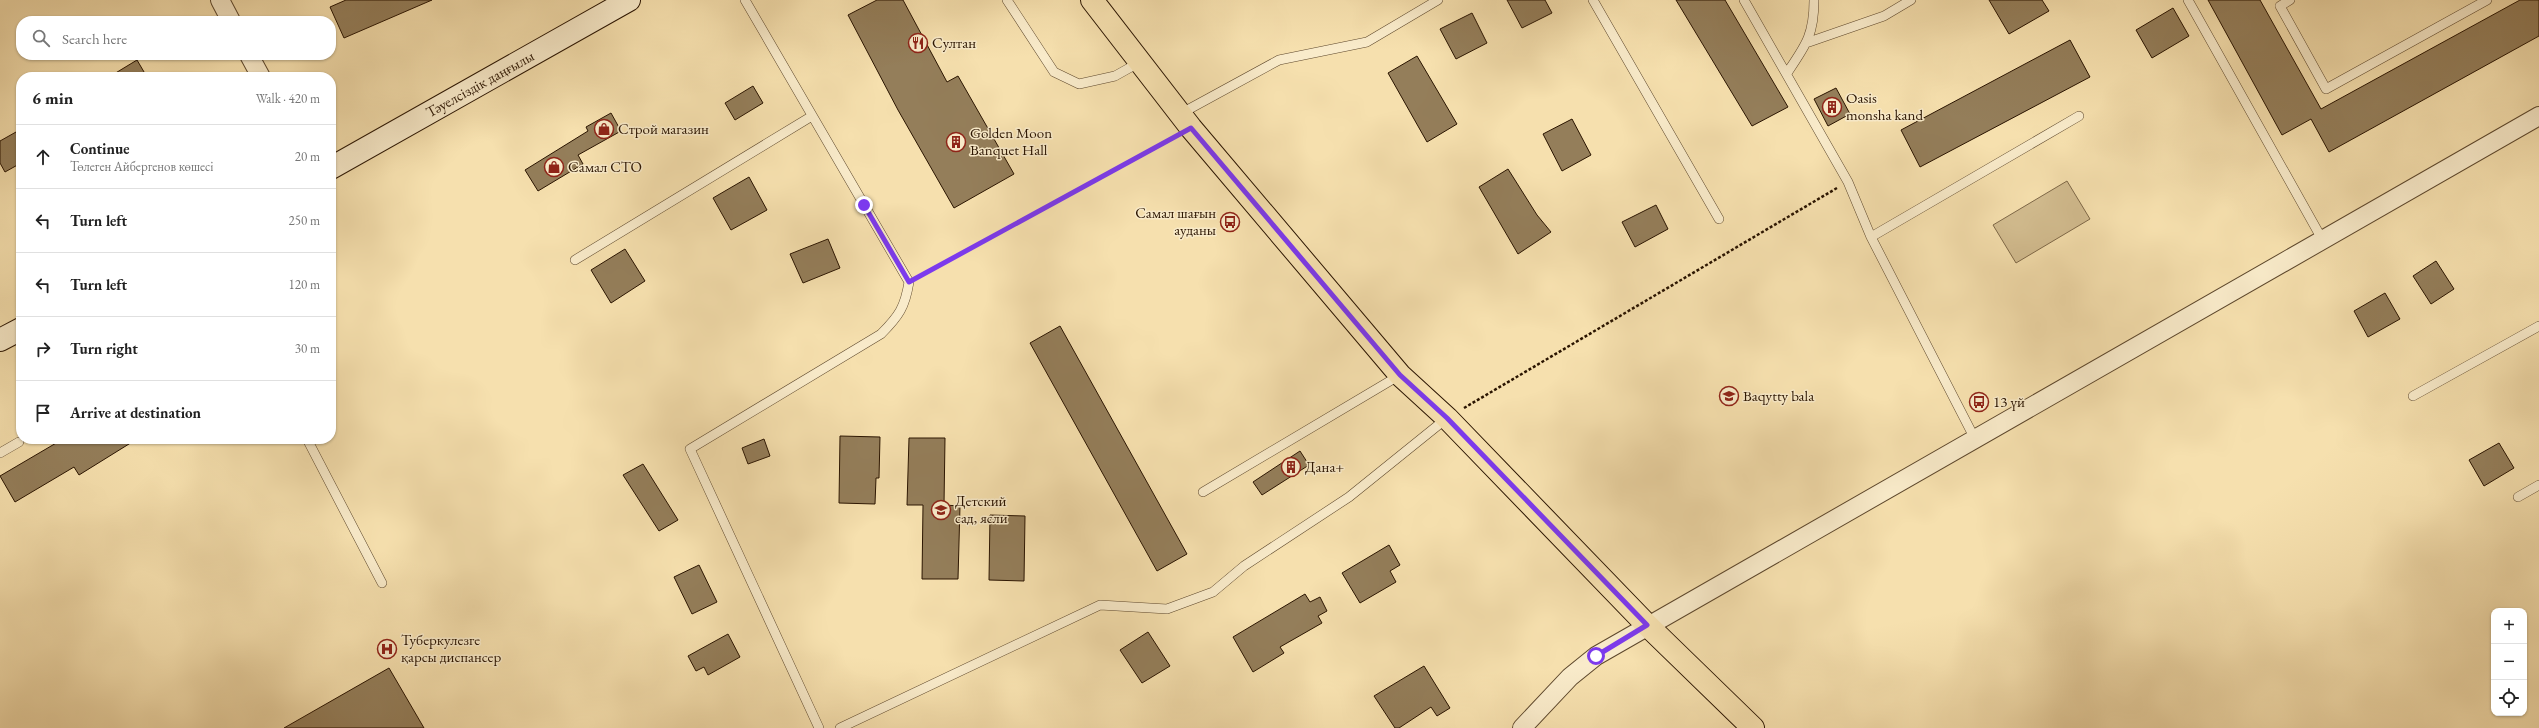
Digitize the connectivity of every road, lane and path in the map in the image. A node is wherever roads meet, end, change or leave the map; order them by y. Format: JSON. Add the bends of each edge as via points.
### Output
{"nodes":[{"id":1,"x":220,"y":0,"type":"edge"},
{"id":2,"x":629,"y":0,"type":"edge"},
{"id":3,"x":745,"y":0,"type":"edge"},
{"id":4,"x":1007,"y":0,"type":"edge"},
{"id":5,"x":1092,"y":0,"type":"edge"},
{"id":6,"x":1438,"y":0,"type":"edge"},
{"id":7,"x":1593,"y":0,"type":"edge"},
{"id":8,"x":1744,"y":0,"type":"edge"},
{"id":9,"x":1814,"y":0,"type":"edge"},
{"id":10,"x":1911,"y":0,"type":"edge"},
{"id":11,"x":2188,"y":0,"type":"edge"},
{"id":12,"x":2290,"y":0,"type":"edge"},
{"id":13,"x":2487,"y":0,"type":"edge"},
{"id":14,"x":228,"y":16,"type":"edge"},
{"id":15,"x":1808,"y":42,"type":"junction"},
{"id":16,"x":252,"y":60,"type":"edge"},
{"id":17,"x":1140,"y":62,"type":"junction"},
{"id":18,"x":258,"y":72,"type":"edge"},
{"id":19,"x":1787,"y":73,"type":"junction"},
{"id":20,"x":812,"y":116,"type":"junction"},
{"id":21,"x":2079,"y":116,"type":"dead end"},
{"id":22,"x":2539,"y":116,"type":"edge"},
{"id":23,"x":1186,"y":121,"type":"junction"},
{"id":24,"x":336,"y":165,"type":"edge"},
{"id":25,"x":1848,"y":182,"type":"junction"},
{"id":26,"x":1719,"y":218,"type":"dead end"},
{"id":27,"x":1871,"y":237,"type":"junction"},
{"id":28,"x":2322,"y":239,"type":"junction"},
{"id":29,"x":575,"y":260,"type":"dead end"},
{"id":30,"x":909,"y":282,"type":"junction"},
{"id":31,"x":2539,"y":326,"type":"edge"},
{"id":32,"x":16,"y":332,"type":"edge"},
{"id":33,"x":0,"y":340,"type":"edge"},
{"id":34,"x":1400,"y":375,"type":"junction"},
{"id":35,"x":2413,"y":396,"type":"dead end"},
{"id":36,"x":1447,"y":418,"type":"junction"},
{"id":37,"x":1975,"y":439,"type":"junction"},
{"id":38,"x":16,"y":444,"type":"edge"},
{"id":39,"x":310,"y":444,"type":"edge"},
{"id":40,"x":0,"y":453,"type":"edge"},
{"id":41,"x":2539,"y":486,"type":"edge"},
{"id":42,"x":1204,"y":492,"type":"dead end"},
{"id":43,"x":2518,"y":497,"type":"dead end"},
{"id":44,"x":382,"y":583,"type":"dead end"},
{"id":45,"x":1647,"y":625,"type":"junction"},
{"id":46,"x":820,"y":728,"type":"edge"},
{"id":47,"x":840,"y":728,"type":"edge"},
{"id":48,"x":1522,"y":728,"type":"edge"},
{"id":49,"x":1753,"y":728,"type":"edge"}],
"edges":[{"from":1,"to":14,"type":"street"},
{"from":2,"to":24,"type":"street","name":"Тәуелсіздік даңғылы"},
{"from":3,"to":20,"type":"lane"},
{"from":4,"to":17,"type":"lane","via":[[1054,72],[1079,84],[1114,76]]},
{"from":5,"to":17,"type":"main road"},
{"from":6,"to":23,"type":"lane","via":[[1367,42],[1280,60]]},
{"from":7,"to":26,"type":"lane"},
{"from":8,"to":19,"type":"lane"},
{"from":9,"to":15,"type":"lane","via":[[1814,16]]},
{"from":10,"to":15,"type":"lane","via":[[1884,16]]},
{"from":11,"to":28,"type":"lane"},
{"from":12,"to":13,"type":"lane","via":[[2280,6],[2326,89]]},
{"from":15,"to":19,"type":"lane"},
{"from":16,"to":18,"type":"street"},
{"from":17,"to":23,"type":"main road"},
{"from":19,"to":25,"type":"lane"},
{"from":20,"to":29,"type":"lane"},
{"from":20,"to":30,"type":"lane"},
{"from":21,"to":27,"type":"lane"},
{"from":22,"to":28,"type":"street"},
{"from":23,"to":30,"type":"path"},
{"from":23,"to":34,"type":"main road"},
{"from":25,"to":27,"type":"lane"},
{"from":25,"to":36,"type":"path"},
{"from":27,"to":37,"type":"lane"},
{"from":28,"to":37,"type":"street"},
{"from":30,"to":46,"type":"lane","via":[[906,299],[898,318],[881,334],[690,449]]},
{"from":31,"to":35,"type":"lane"},
{"from":32,"to":33,"type":"street"},
{"from":34,"to":36,"type":"main road"},
{"from":34,"to":42,"type":"lane"},
{"from":36,"to":45,"type":"main road"},
{"from":36,"to":47,"type":"lane","via":[[1350,497],[1244,566],[1213,592],[1167,609],[1100,605]]},
{"from":37,"to":45,"type":"street"},
{"from":38,"to":40,"type":"lane"},
{"from":39,"to":44,"type":"lane"},
{"from":41,"to":43,"type":"lane"},
{"from":45,"to":48,"type":"street","via":[[1596,656],[1570,677]]},
{"from":45,"to":49,"type":"main road"}]}
